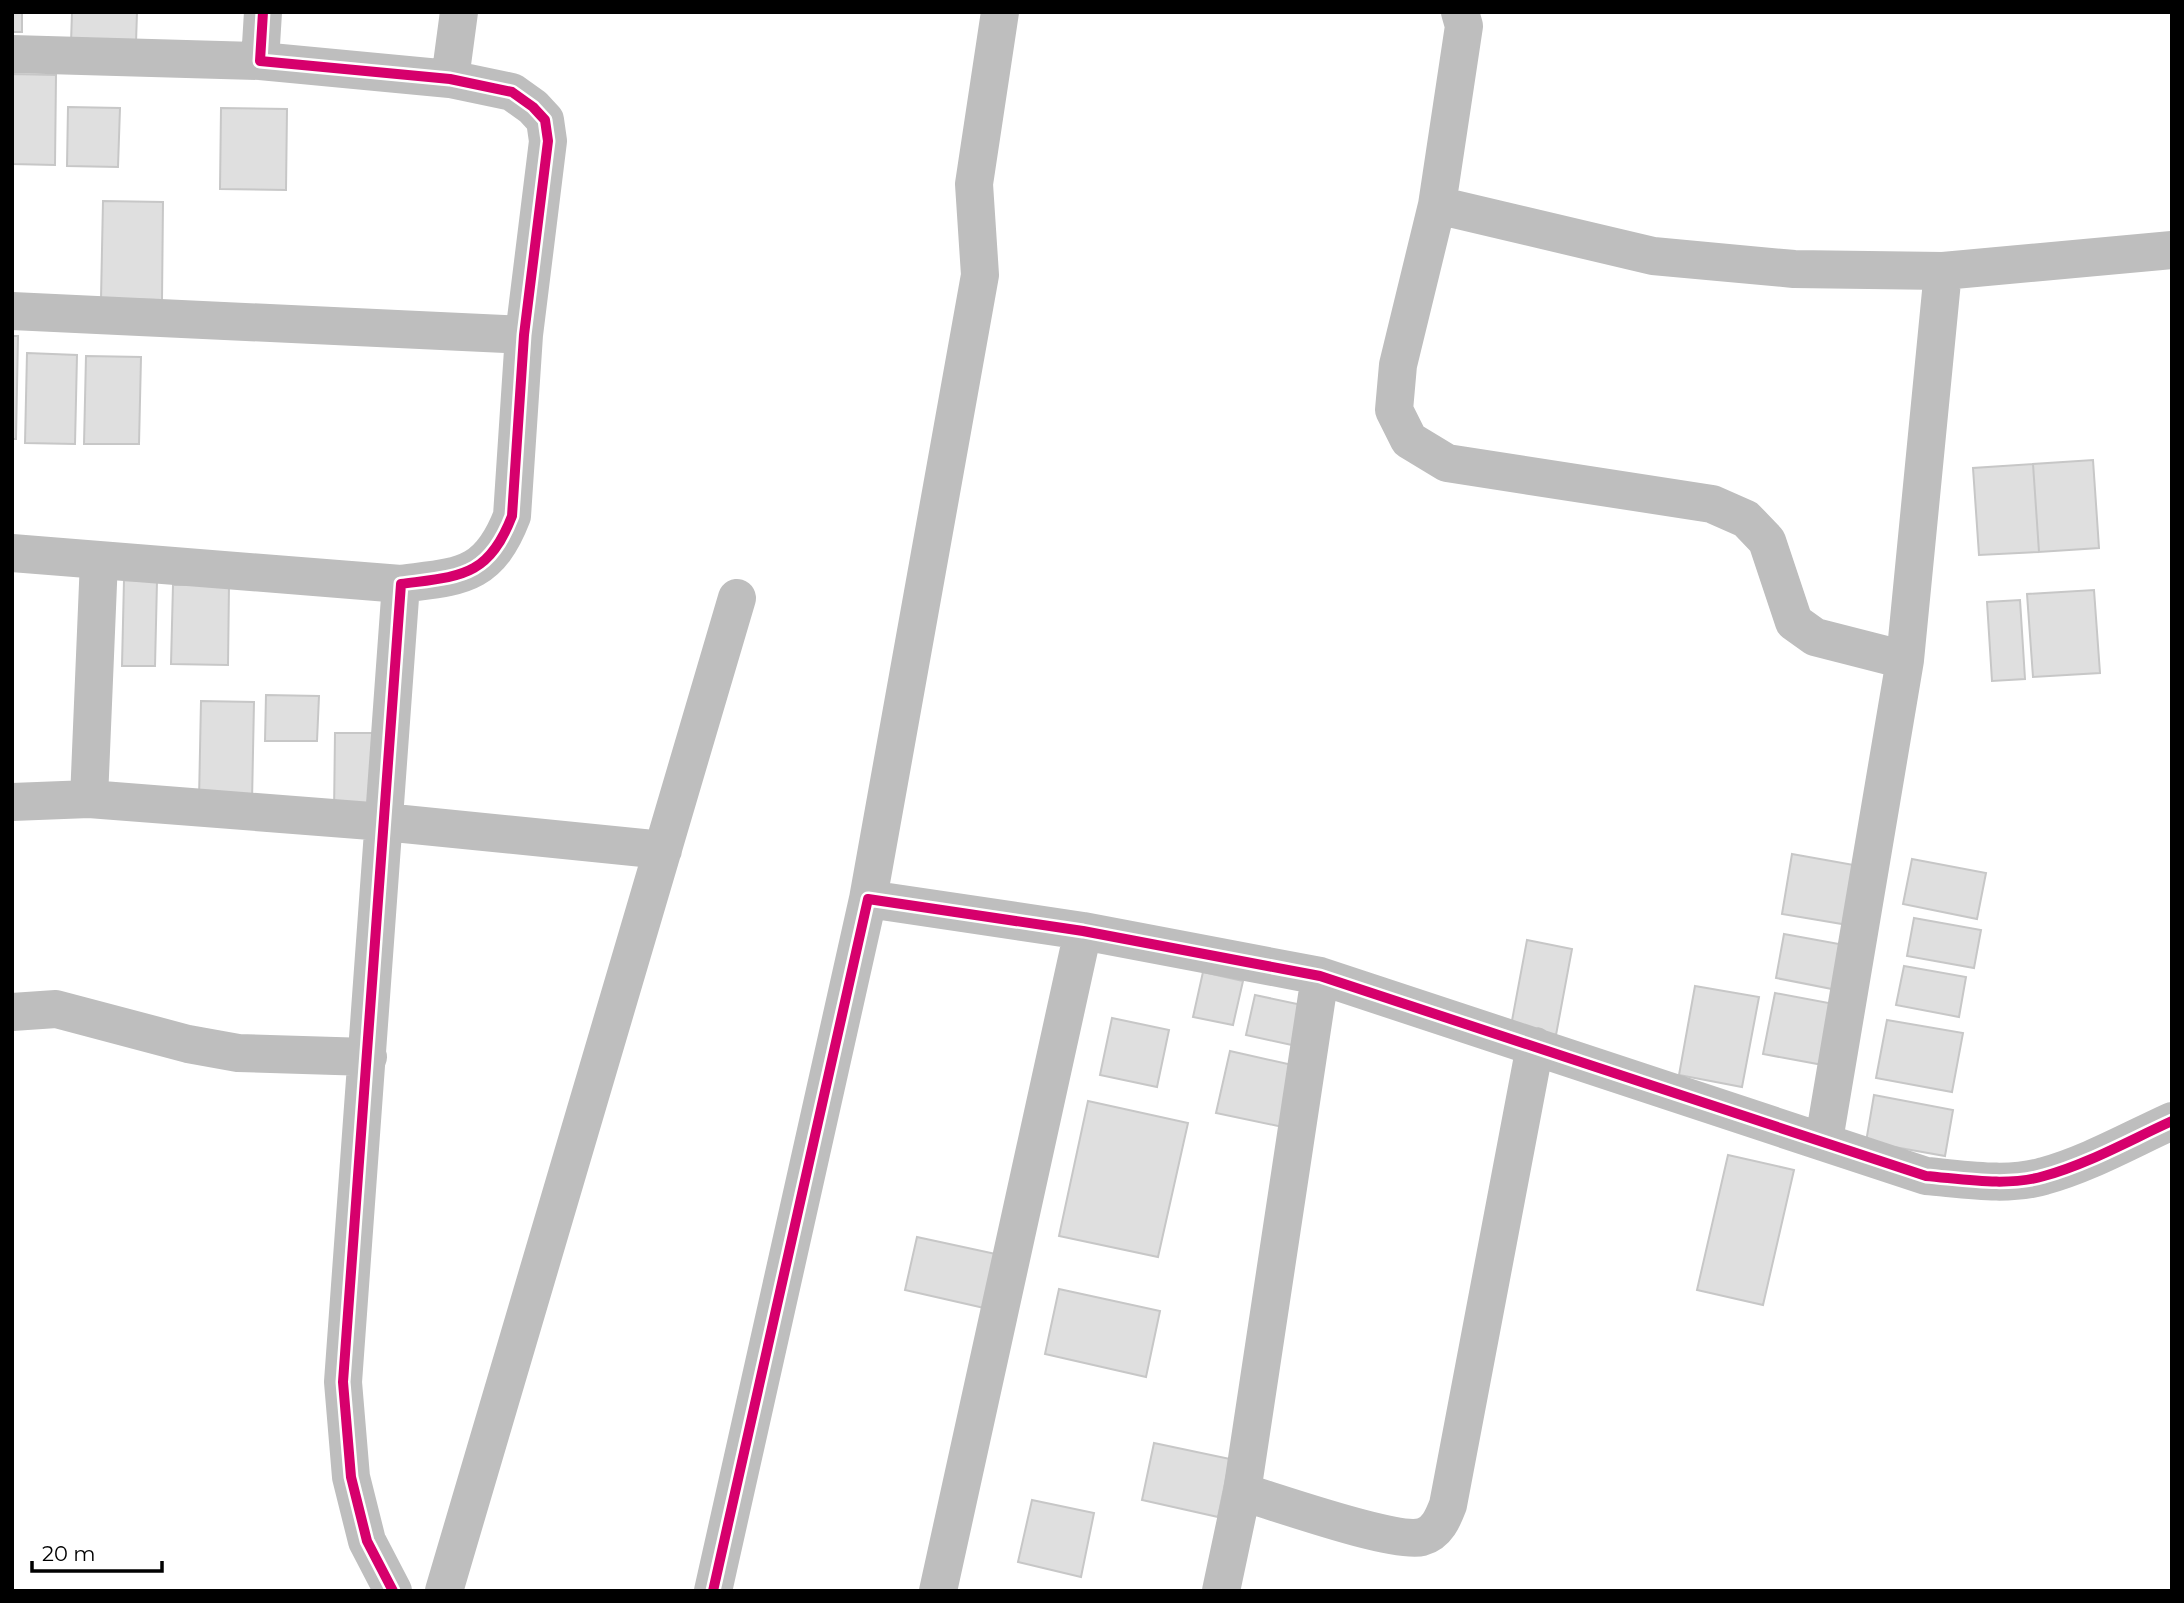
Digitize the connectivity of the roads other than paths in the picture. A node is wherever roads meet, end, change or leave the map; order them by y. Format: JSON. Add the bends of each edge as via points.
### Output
{"nodes":[{"id":1,"x":263,"y":12,"type":"edge"},
{"id":2,"x":458,"y":12,"type":"edge"},
{"id":3,"x":1000,"y":12,"type":"edge"},
{"id":4,"x":1460,"y":12,"type":"edge"},
{"id":5,"x":12,"y":54,"type":"edge"},
{"id":6,"x":260,"y":61,"type":"junction"},
{"id":7,"x":450,"y":79,"type":"junction"},
{"id":8,"x":1437,"y":205,"type":"junction"},
{"id":9,"x":2172,"y":250,"type":"edge"},
{"id":10,"x":1943,"y":271,"type":"junction"},
{"id":11,"x":12,"y":311,"type":"edge"},
{"id":12,"x":524,"y":335,"type":"junction"},
{"id":13,"x":12,"y":553,"type":"edge"},
{"id":14,"x":99,"y":560,"type":"junction"},
{"id":15,"x":401,"y":584,"type":"junction"},
{"id":16,"x":737,"y":598,"type":"dead end"},
{"id":17,"x":1905,"y":660,"type":"junction"},
{"id":18,"x":89,"y":799,"type":"junction"},
{"id":19,"x":12,"y":802,"type":"edge"},
{"id":20,"x":384,"y":822,"type":"junction"},
{"id":21,"x":663,"y":850,"type":"junction"},
{"id":22,"x":868,"y":899,"type":"junction"},
{"id":23,"x":1083,"y":931,"type":"junction"},
{"id":24,"x":1320,"y":976,"type":"junction"},
{"id":25,"x":12,"y":1012,"type":"edge"},
{"id":26,"x":1535,"y":1046,"type":"junction"},
{"id":27,"x":368,"y":1057,"type":"junction"},
{"id":28,"x":2172,"y":1121,"type":"edge"},
{"id":29,"x":1824,"y":1140,"type":"junction"},
{"id":30,"x":1242,"y":1492,"type":"junction"},
{"id":31,"x":393,"y":1591,"type":"edge"},
{"id":32,"x":444,"y":1591,"type":"edge"},
{"id":33,"x":713,"y":1591,"type":"edge"},
{"id":34,"x":938,"y":1591,"type":"edge"},
{"id":35,"x":1221,"y":1591,"type":"edge"}],
"edges":[{"from":1,"to":6,"type":"street"},
{"from":2,"to":7,"type":"street"},
{"from":3,"to":22,"type":"street","via":[[974,184],[980,275]]},
{"from":4,"to":8,"type":"street","via":[[1464,26]]},
{"from":5,"to":6,"type":"street"},
{"from":6,"to":7,"type":"street"},
{"from":7,"to":12,"type":"street","via":[[512,93],[545,120],[548,141]]},
{"from":8,"to":10,"type":"street","via":[[1653,256],[1794,269]]},
{"from":8,"to":17,"type":"street","via":[[1398,365],[1394,410],[1409,440],[1447,463],[1712,504],[1746,519],[1767,541],[1794,622],[1815,637]]},
{"from":9,"to":10,"type":"street"},
{"from":10,"to":17,"type":"street"},
{"from":11,"to":12,"type":"street"},
{"from":12,"to":15,"type":"street","via":[[512,516],[501,544],[478,567],[456,576]]},
{"from":13,"to":14,"type":"street"},
{"from":14,"to":15,"type":"street"},
{"from":14,"to":18,"type":"street"},
{"from":15,"to":20,"type":"street"},
{"from":16,"to":21,"type":"street"},
{"from":17,"to":29,"type":"street"},
{"from":18,"to":19,"type":"street"},
{"from":18,"to":20,"type":"street"},
{"from":20,"to":21,"type":"street"},
{"from":20,"to":27,"type":"street"},
{"from":21,"to":32,"type":"street"},
{"from":22,"to":23,"type":"street"},
{"from":22,"to":33,"type":"street"},
{"from":23,"to":24,"type":"street"},
{"from":23,"to":34,"type":"street"},
{"from":24,"to":26,"type":"street"},
{"from":24,"to":30,"type":"street"},
{"from":25,"to":27,"type":"street","via":[[56,1009],[238,1053]]},
{"from":26,"to":29,"type":"street"},
{"from":26,"to":30,"type":"street","via":[[1448,1505],[1439,1525],[1422,1537],[1391,1536]]},
{"from":27,"to":31,"type":"street","via":[[343,1382],[351,1477],[367,1541]]},
{"from":28,"to":29,"type":"street","via":[[2041,1177],[1983,1181],[1926,1176]]},
{"from":30,"to":35,"type":"street"}]}
